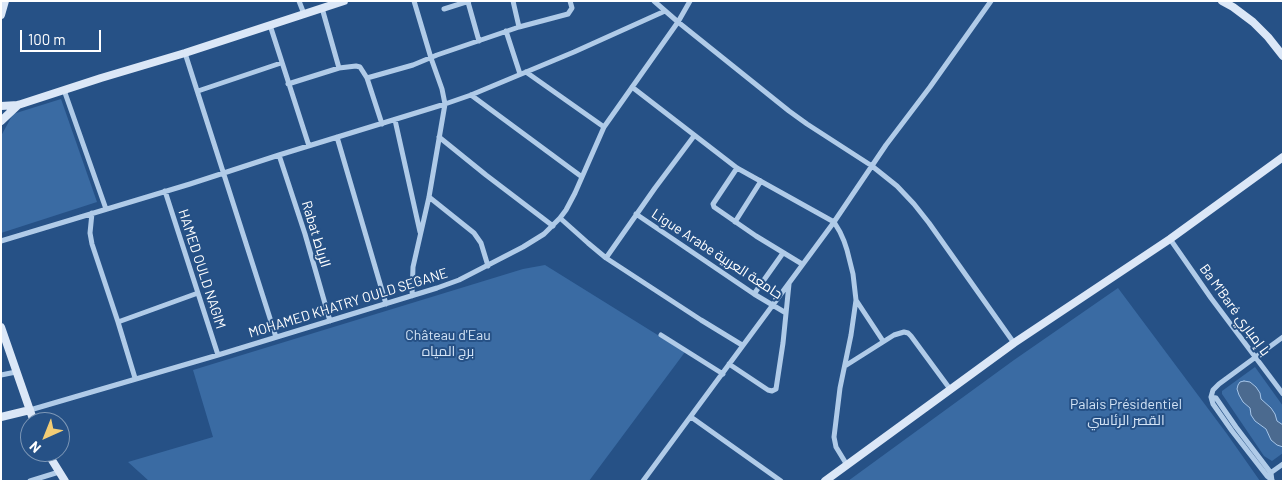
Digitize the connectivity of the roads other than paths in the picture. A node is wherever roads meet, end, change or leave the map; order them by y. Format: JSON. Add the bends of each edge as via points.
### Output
{"nodes":[{"id":1,"x":5,"y":1,"type":"edge"},
{"id":2,"x":299,"y":1,"type":"edge"},
{"id":3,"x":344,"y":1,"type":"edge"},
{"id":4,"x":414,"y":1,"type":"edge"},
{"id":5,"x":513,"y":1,"type":"edge"},
{"id":6,"x":570,"y":1,"type":"edge"},
{"id":7,"x":654,"y":1,"type":"edge"},
{"id":8,"x":690,"y":1,"type":"edge"},
{"id":9,"x":991,"y":1,"type":"edge"},
{"id":10,"x":1222,"y":1,"type":"edge"},
{"id":11,"x":469,"y":2,"type":"edge"},
{"id":12,"x":322,"y":8,"type":"junction"},
{"id":13,"x":444,"y":9,"type":"dead end"},
{"id":14,"x":665,"y":10,"type":"junction"},
{"id":15,"x":1,"y":14,"type":"edge"},
{"id":16,"x":304,"y":14,"type":"junction"},
{"id":17,"x":678,"y":22,"type":"junction"},
{"id":18,"x":270,"y":24,"type":"junction"},
{"id":19,"x":518,"y":27,"type":"junction"},
{"id":20,"x":506,"y":31,"type":"junction"},
{"id":21,"x":479,"y":41,"type":"junction"},
{"id":22,"x":185,"y":53,"type":"junction"},
{"id":23,"x":1283,"y":56,"type":"edge"},
{"id":24,"x":431,"y":58,"type":"junction"},
{"id":25,"x":282,"y":62,"type":"junction"},
{"id":26,"x":339,"y":68,"type":"junction"},
{"id":27,"x":523,"y":73,"type":"junction"},
{"id":28,"x":367,"y":78,"type":"junction"},
{"id":29,"x":288,"y":84,"type":"junction"},
{"id":30,"x":632,"y":87,"type":"junction"},
{"id":31,"x":64,"y":90,"type":"junction"},
{"id":32,"x":198,"y":91,"type":"junction"},
{"id":33,"x":471,"y":95,"type":"junction"},
{"id":34,"x":445,"y":104,"type":"junction"},
{"id":35,"x":18,"y":105,"type":"junction"},
{"id":36,"x":1,"y":106,"type":"edge"},
{"id":37,"x":396,"y":120,"type":"junction"},
{"id":38,"x":1,"y":121,"type":"edge"},
{"id":39,"x":382,"y":124,"type":"junction"},
{"id":40,"x":604,"y":127,"type":"junction"},
{"id":41,"x":694,"y":136,"type":"junction"},
{"id":42,"x":337,"y":137,"type":"junction"},
{"id":43,"x":439,"y":137,"type":"junction"},
{"id":44,"x":309,"y":146,"type":"junction"},
{"id":45,"x":279,"y":155,"type":"junction"},
{"id":46,"x":1283,"y":157,"type":"edge"},
{"id":47,"x":872,"y":166,"type":"junction"},
{"id":48,"x":737,"y":168,"type":"junction"},
{"id":49,"x":224,"y":173,"type":"junction"},
{"id":50,"x":582,"y":177,"type":"junction"},
{"id":51,"x":761,"y":182,"type":"junction"},
{"id":52,"x":165,"y":191,"type":"junction"},
{"id":53,"x":428,"y":197,"type":"junction"},
{"id":54,"x":106,"y":209,"type":"junction"},
{"id":55,"x":92,"y":213,"type":"junction"},
{"id":56,"x":636,"y":214,"type":"junction"},
{"id":57,"x":560,"y":218,"type":"junction"},
{"id":58,"x":735,"y":222,"type":"junction"},
{"id":59,"x":834,"y":222,"type":"junction"},
{"id":60,"x":553,"y":226,"type":"junction"},
{"id":61,"x":420,"y":233,"type":"junction"},
{"id":62,"x":1170,"y":238,"type":"junction"},
{"id":63,"x":1,"y":241,"type":"edge"},
{"id":64,"x":783,"y":253,"type":"junction"},
{"id":65,"x":606,"y":258,"type":"junction"},
{"id":66,"x":802,"y":264,"type":"junction"},
{"id":67,"x":488,"y":266,"type":"junction"},
{"id":68,"x":789,"y":284,"type":"junction"},
{"id":69,"x":198,"y":293,"type":"junction"},
{"id":70,"x":754,"y":294,"type":"junction"},
{"id":71,"x":412,"y":296,"type":"junction"},
{"id":72,"x":856,"y":300,"type":"junction"},
{"id":73,"x":386,"y":304,"type":"junction"},
{"id":74,"x":773,"y":305,"type":"junction"},
{"id":75,"x":786,"y":313,"type":"junction"},
{"id":76,"x":330,"y":321,"type":"junction"},
{"id":77,"x":118,"y":322,"type":"junction"},
{"id":78,"x":1,"y":327,"type":"edge"},
{"id":79,"x":661,"y":335,"type":"dead end"},
{"id":80,"x":276,"y":337,"type":"junction"},
{"id":81,"x":1283,"y":337,"type":"edge"},
{"id":82,"x":883,"y":341,"type":"junction"},
{"id":83,"x":1014,"y":343,"type":"junction"},
{"id":84,"x":742,"y":345,"type":"junction"},
{"id":85,"x":218,"y":355,"type":"junction"},
{"id":86,"x":1255,"y":357,"type":"junction"},
{"id":87,"x":729,"y":364,"type":"junction"},
{"id":88,"x":845,"y":366,"type":"junction"},
{"id":89,"x":16,"y":372,"type":"junction"},
{"id":90,"x":723,"y":374,"type":"junction"},
{"id":91,"x":1,"y":375,"type":"edge"},
{"id":92,"x":135,"y":378,"type":"junction"},
{"id":93,"x":950,"y":389,"type":"junction"},
{"id":94,"x":1283,"y":394,"type":"edge"},
{"id":95,"x":30,"y":410,"type":"junction"},
{"id":96,"x":691,"y":416,"type":"junction"},
{"id":97,"x":1,"y":417,"type":"edge"},
{"id":98,"x":53,"y":462,"type":"edge"},
{"id":99,"x":1283,"y":464,"type":"edge"},
{"id":100,"x":847,"y":465,"type":"junction"},
{"id":101,"x":59,"y":472,"type":"junction"},
{"id":102,"x":1269,"y":475,"type":"junction"},
{"id":103,"x":30,"y":481,"type":"edge"},
{"id":104,"x":66,"y":481,"type":"edge"},
{"id":105,"x":643,"y":481,"type":"edge"},
{"id":106,"x":781,"y":481,"type":"edge"},
{"id":107,"x":825,"y":481,"type":"edge"},
{"id":108,"x":1272,"y":481,"type":"edge"}],
"edges":[{"from":1,"to":15,"type":"street"},
{"from":2,"to":16,"type":"street"},
{"from":3,"to":12,"type":"street"},
{"from":4,"to":24,"type":"street"},
{"from":5,"to":19,"type":"street"},
{"from":6,"to":19,"type":"street","via":[[572,8],[568,14]]},
{"from":7,"to":14,"type":"street"},
{"from":8,"to":17,"type":"street","name":"MOHAMED KHATRY OULD SEGANE"},
{"from":9,"to":47,"type":"street"},
{"from":10,"to":23,"type":"street","via":[[1252,22]]},
{"from":11,"to":13,"type":"street"},
{"from":11,"to":21,"type":"street"},
{"from":12,"to":16,"type":"street"},
{"from":12,"to":26,"type":"street"},
{"from":14,"to":17,"type":"street"},
{"from":14,"to":27,"type":"street"},
{"from":16,"to":18,"type":"street"},
{"from":17,"to":30,"type":"street","name":"MOHAMED KHATRY OULD SEGANE"},
{"from":17,"to":47,"type":"street","via":[[795,115]]},
{"from":18,"to":22,"type":"street"},
{"from":18,"to":25,"type":"street"},
{"from":19,"to":20,"type":"street"},
{"from":20,"to":21,"type":"street"},
{"from":20,"to":27,"type":"street"},
{"from":21,"to":24,"type":"street"},
{"from":22,"to":31,"type":"street"},
{"from":22,"to":32,"type":"street"},
{"from":24,"to":28,"type":"street"},
{"from":24,"to":34,"type":"street"},
{"from":25,"to":29,"type":"street"},
{"from":25,"to":32,"type":"street"},
{"from":26,"to":28,"type":"street","via":[[360,67]]},
{"from":26,"to":29,"type":"street"},
{"from":27,"to":33,"type":"street"},
{"from":27,"to":40,"type":"street"},
{"from":28,"to":39,"type":"street"},
{"from":29,"to":44,"type":"street"},
{"from":30,"to":40,"type":"street","name":"MOHAMED KHATRY OULD SEGANE"},
{"from":30,"to":41,"type":"street"},
{"from":31,"to":35,"type":"street"},
{"from":31,"to":54,"type":"street"},
{"from":32,"to":49,"type":"street"},
{"from":33,"to":34,"type":"street"},
{"from":33,"to":50,"type":"street"},
{"from":34,"to":37,"type":"street"},
{"from":34,"to":43,"type":"street"},
{"from":35,"to":36,"type":"street"},
{"from":35,"to":38,"type":"street"},
{"from":37,"to":39,"type":"street"},
{"from":37,"to":61,"type":"street"},
{"from":39,"to":42,"type":"street"},
{"from":40,"to":50,"type":"street","name":"MOHAMED KHATRY OULD SEGANE"},
{"from":41,"to":48,"type":"street"},
{"from":41,"to":56,"type":"street"},
{"from":42,"to":44,"type":"street"},
{"from":42,"to":73,"type":"street"},
{"from":43,"to":53,"type":"street"},
{"from":43,"to":60,"type":"street"},
{"from":44,"to":45,"type":"street"},
{"from":45,"to":49,"type":"street"},
{"from":45,"to":76,"type":"street","name":"Rabat الرباط"},
{"from":46,"to":62,"type":"street"},
{"from":47,"to":59,"type":"street"},
{"from":47,"to":83,"type":"street","via":[[898,186],[935,230]]},
{"from":48,"to":51,"type":"street"},
{"from":48,"to":58,"type":"street","via":[[714,204],[716,210]]},
{"from":49,"to":52,"type":"street"},
{"from":49,"to":80,"type":"street"},
{"from":50,"to":57,"type":"street","name":"MOHAMED KHATRY OULD SEGANE"},
{"from":51,"to":58,"type":"street"},
{"from":51,"to":59,"type":"street"},
{"from":52,"to":54,"type":"street"},
{"from":52,"to":69,"type":"street","name":"HAMED OULD NAGIM"},
{"from":53,"to":61,"type":"street"},
{"from":53,"to":67,"type":"street","via":[[474,233],[481,243]]},
{"from":54,"to":55,"type":"street"},
{"from":55,"to":63,"type":"street"},
{"from":55,"to":77,"type":"street","via":[[90,238]]},
{"from":56,"to":65,"type":"street"},
{"from":56,"to":70,"type":"street","name":"Ligue Arabe جامعة العربية"},
{"from":57,"to":60,"type":"street","name":"MOHAMED KHATRY OULD SEGANE"},
{"from":57,"to":65,"type":"street"},
{"from":58,"to":64,"type":"street"},
{"from":59,"to":66,"type":"street"},
{"from":59,"to":72,"type":"street","via":[[847,250]]},
{"from":60,"to":67,"type":"street","name":"MOHAMED KHATRY OULD SEGANE"},
{"from":61,"to":71,"type":"street","via":[[412,267]]},
{"from":62,"to":83,"type":"street"},
{"from":62,"to":86,"type":"street","name":"Ba M'Baré با إمباري"},
{"from":64,"to":66,"type":"street"},
{"from":64,"to":70,"type":"street"},
{"from":65,"to":84,"type":"street"},
{"from":66,"to":68,"type":"street"},
{"from":67,"to":71,"type":"street","name":"MOHAMED KHATRY OULD SEGANE"},
{"from":68,"to":74,"type":"street"},
{"from":68,"to":75,"type":"street"},
{"from":69,"to":77,"type":"street"},
{"from":69,"to":85,"type":"street","name":"HAMED OULD NAGIM"},
{"from":70,"to":74,"type":"street","name":"Ligue Arabe جامعة العربية"},
{"from":71,"to":73,"type":"street","name":"MOHAMED KHATRY OULD SEGANE"},
{"from":72,"to":82,"type":"street"},
{"from":72,"to":88,"type":"street"},
{"from":73,"to":76,"type":"street","name":"MOHAMED KHATRY OULD SEGANE"},
{"from":74,"to":75,"type":"street","name":"Ligue Arabe جامعة العربية"},
{"from":74,"to":84,"type":"street"},
{"from":75,"to":87,"type":"street","via":[[776,389],[768,390]]},
{"from":76,"to":80,"type":"street","name":"MOHAMED KHATRY OULD SEGANE"},
{"from":77,"to":92,"type":"street"},
{"from":78,"to":89,"type":"street"},
{"from":79,"to":90,"type":"street"},
{"from":80,"to":85,"type":"street","name":"MOHAMED KHATRY OULD SEGANE"},
{"from":81,"to":86,"type":"street"},
{"from":82,"to":88,"type":"street"},
{"from":82,"to":93,"type":"street","via":[[899,332],[908,333]]},
{"from":83,"to":93,"type":"street"},
{"from":84,"to":87,"type":"street"},
{"from":85,"to":92,"type":"street","name":"MOHAMED KHATRY OULD SEGANE"},
{"from":86,"to":94,"type":"street","name":"Ba M'Baré با إمباري"},
{"from":86,"to":102,"type":"street","via":[[1216,387],[1212,396]]},
{"from":87,"to":90,"type":"street"},
{"from":88,"to":100,"type":"street","via":[[834,437]]},
{"from":89,"to":91,"type":"street"},
{"from":89,"to":95,"type":"street"},
{"from":90,"to":96,"type":"street"},
{"from":92,"to":95,"type":"street","name":"MOHAMED KHATRY OULD SEGANE"},
{"from":93,"to":100,"type":"street"},
{"from":95,"to":97,"type":"street"},
{"from":96,"to":105,"type":"street"},
{"from":96,"to":106,"type":"street"},
{"from":98,"to":101,"type":"street"},
{"from":99,"to":102,"type":"street"},
{"from":100,"to":107,"type":"street"},
{"from":101,"to":103,"type":"street"},
{"from":101,"to":104,"type":"street"},
{"from":102,"to":108,"type":"street"}]}
